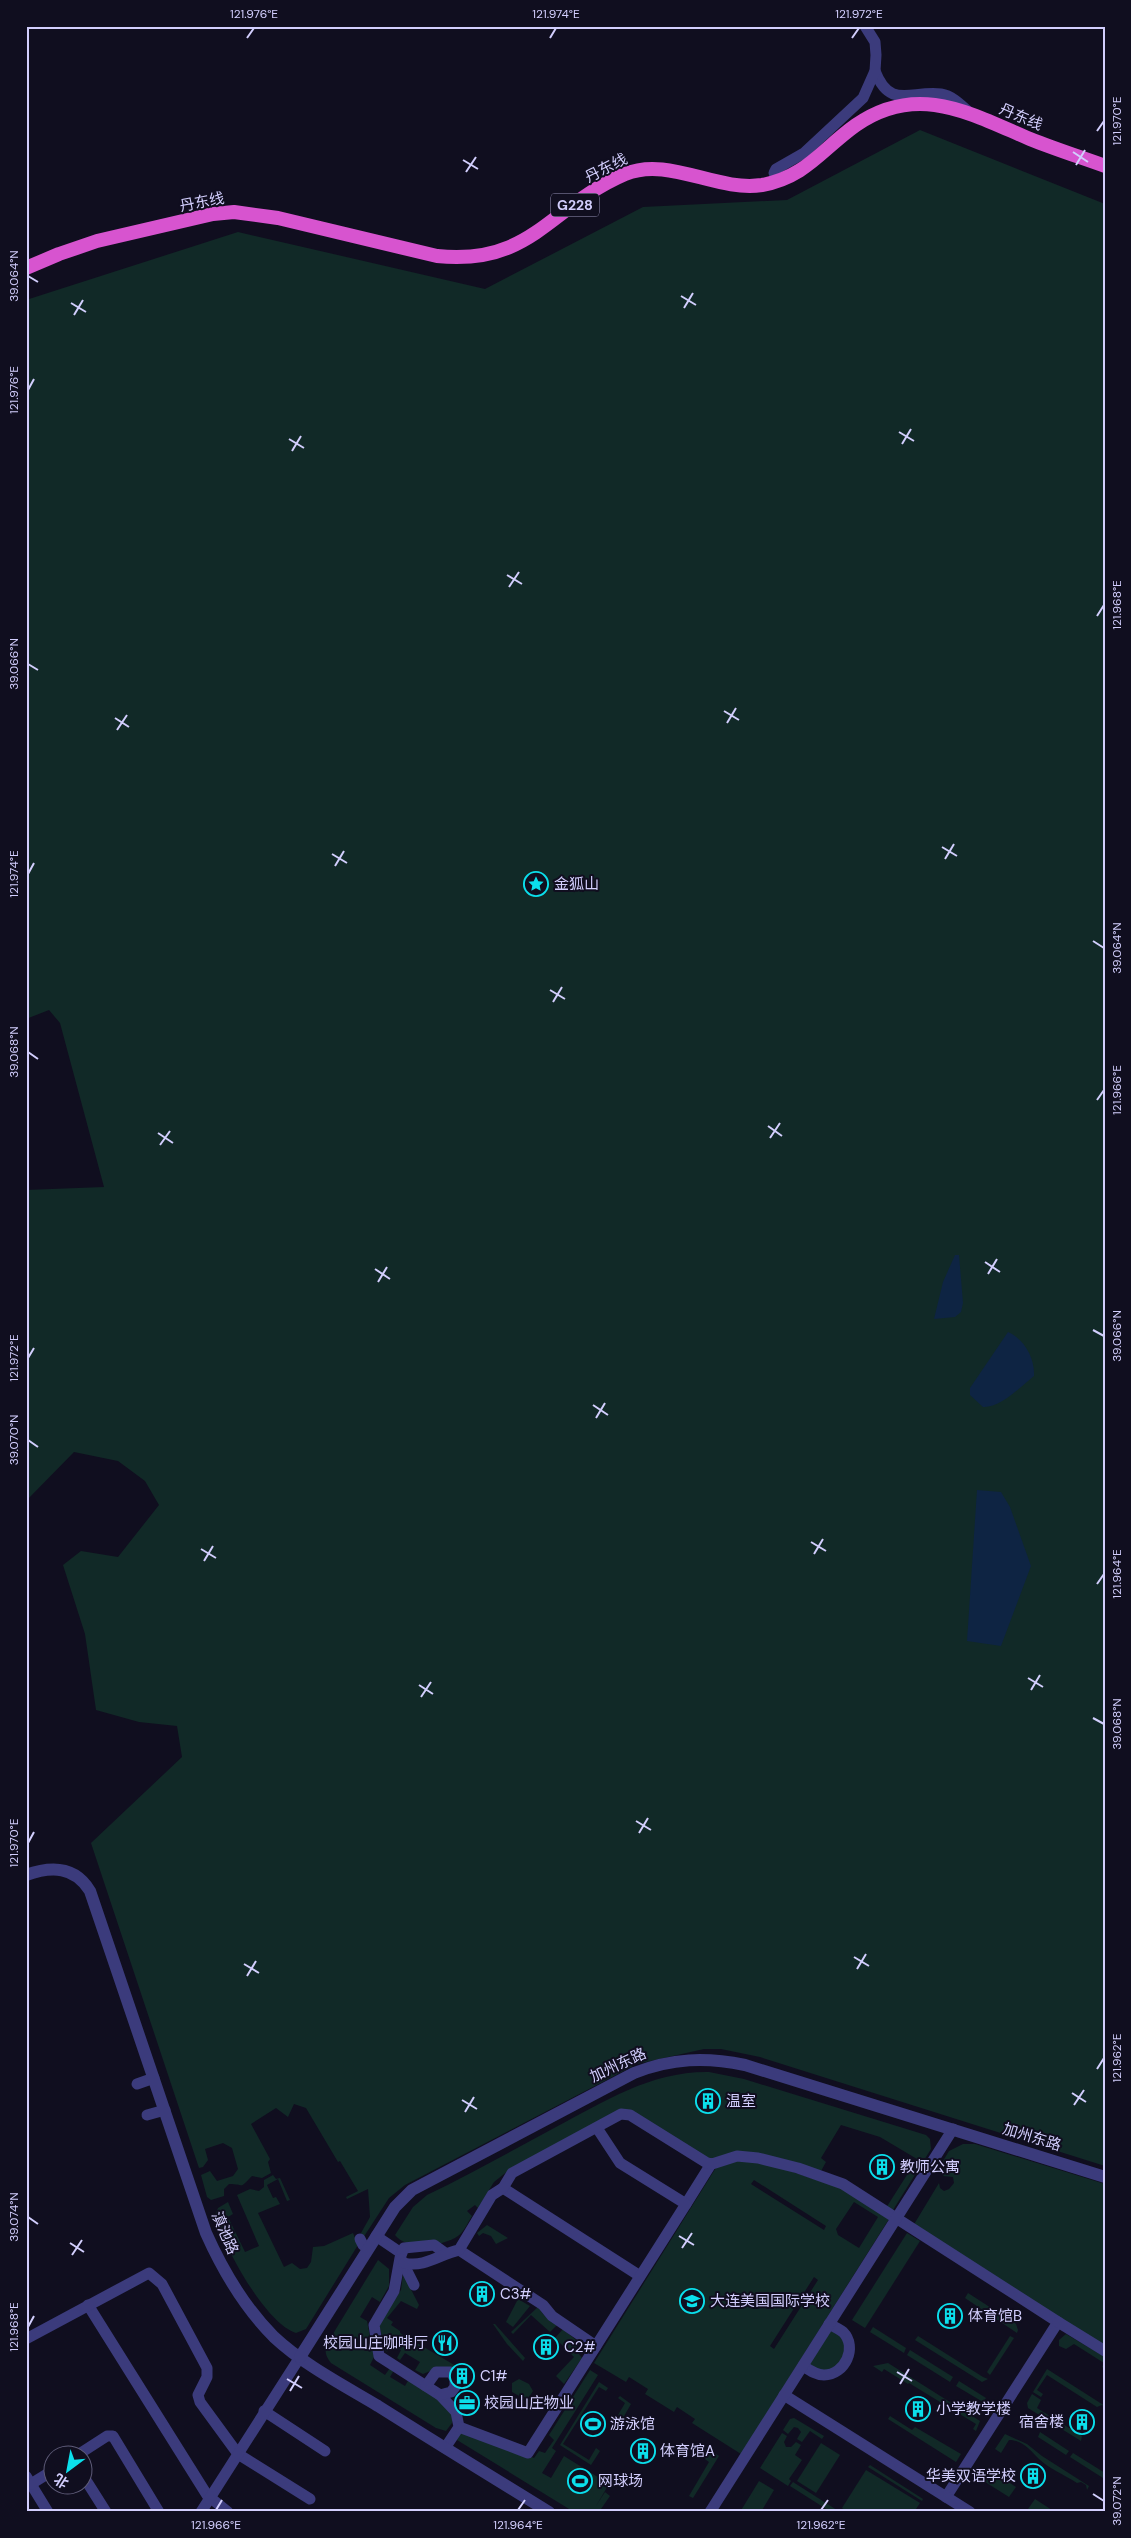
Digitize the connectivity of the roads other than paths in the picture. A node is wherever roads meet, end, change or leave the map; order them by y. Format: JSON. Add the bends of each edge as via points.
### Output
{"nodes":[{"id":1,"x":865,"y":26,"type":"edge"},
{"id":2,"x":875,"y":71,"type":"junction"},
{"id":3,"x":970,"y":113,"type":"junction"},
{"id":4,"x":1105,"y":166,"type":"edge"},
{"id":5,"x":778,"y":181,"type":"junction"},
{"id":6,"x":26,"y":268,"type":"edge"},
{"id":7,"x":26,"y":1875,"type":"edge"},
{"id":8,"x":154,"y":2078,"type":"junction"},
{"id":9,"x":137,"y":2084,"type":"dead end"},
{"id":10,"x":165,"y":2110,"type":"junction"},
{"id":11,"x":147,"y":2115,"type":"dead end"},
{"id":12,"x":597,"y":2128,"type":"junction"},
{"id":13,"x":952,"y":2129,"type":"junction"},
{"id":14,"x":711,"y":2164,"type":"junction"},
{"id":15,"x":1105,"y":2177,"type":"edge"},
{"id":16,"x":503,"y":2188,"type":"junction"},
{"id":17,"x":686,"y":2204,"type":"junction"},
{"id":18,"x":896,"y":2218,"type":"junction"},
{"id":19,"x":376,"y":2236,"type":"junction"},
{"id":20,"x":459,"y":2250,"type":"junction"},
{"id":21,"x":445,"y":2253,"type":"junction"},
{"id":22,"x":402,"y":2258,"type":"junction"},
{"id":23,"x":640,"y":2276,"type":"junction"},
{"id":24,"x":414,"y":2285,"type":"dead end"},
{"id":25,"x":88,"y":2305,"type":"junction"},
{"id":26,"x":1058,"y":2322,"type":"junction"},
{"id":27,"x":829,"y":2324,"type":"junction"},
{"id":28,"x":26,"y":2339,"type":"edge"},
{"id":29,"x":596,"y":2346,"type":"junction"},
{"id":30,"x":1105,"y":2351,"type":"edge"},
{"id":31,"x":300,"y":2357,"type":"junction"},
{"id":32,"x":803,"y":2366,"type":"junction"},
{"id":33,"x":426,"y":2386,"type":"junction"},
{"id":34,"x":440,"y":2395,"type":"junction"},
{"id":35,"x":784,"y":2395,"type":"junction"},
{"id":36,"x":264,"y":2411,"type":"junction"},
{"id":37,"x":459,"y":2427,"type":"junction"},
{"id":38,"x":92,"y":2446,"type":"edge"},
{"id":39,"x":446,"y":2448,"type":"junction"},
{"id":40,"x":325,"y":2451,"type":"dead end"},
{"id":41,"x":238,"y":2454,"type":"junction"},
{"id":42,"x":42,"y":2474,"type":"edge"},
{"id":43,"x":29,"y":2480,"type":"edge"},
{"id":44,"x":92,"y":2490,"type":"edge"},
{"id":45,"x":946,"y":2497,"type":"junction"},
{"id":46,"x":210,"y":2499,"type":"junction"},
{"id":47,"x":310,"y":2499,"type":"dead end"},
{"id":48,"x":48,"y":2512,"type":"edge"},
{"id":49,"x":106,"y":2512,"type":"edge"},
{"id":50,"x":159,"y":2512,"type":"edge"},
{"id":51,"x":201,"y":2512,"type":"edge"},
{"id":52,"x":228,"y":2512,"type":"edge"},
{"id":53,"x":548,"y":2512,"type":"edge"},
{"id":54,"x":710,"y":2512,"type":"edge"},
{"id":55,"x":970,"y":2512,"type":"edge"}],
"edges":[{"from":1,"to":2,"type":"street","via":[[874,42]]},
{"from":2,"to":3,"type":"street","via":[[879,82],[895,96],[941,94],[957,101]]},
{"from":2,"to":5,"type":"street","via":[[863,98],[854,109],[804,153],[776,169],[774,173]]},
{"from":3,"to":4,"type":"highway","name":"丹东线","number":"G228"},
{"from":3,"to":5,"type":"highway","name":"丹东线","number":"G228","via":[[934,104],[897,108],[875,115],[843,134],[807,167]]},
{"from":5,"to":6,"type":"highway","name":"丹东线","number":"G228","via":[[742,186],[664,170],[638,170],[600,188],[516,246],[472,258],[416,252],[278,218],[234,212],[97,241]]},
{"from":7,"to":8,"type":"street","name":"滇池路","via":[[61,1869],[86,1884]]},
{"from":8,"to":9,"type":"street"},
{"from":8,"to":10,"type":"street","name":"滇池路"},
{"from":10,"to":11,"type":"street"},
{"from":10,"to":31,"type":"street","name":"滇池路","via":[[219,2262],[256,2316]]},
{"from":12,"to":14,"type":"street","via":[[621,2114],[630,2115]]},
{"from":12,"to":16,"type":"street","via":[[512,2173]]},
{"from":12,"to":17,"type":"street","via":[[620,2163]]},
{"from":13,"to":15,"type":"street","name":"加州东路"},
{"from":13,"to":18,"type":"street"},
{"from":13,"to":19,"type":"street","name":"加州东路","via":[[745,2065],[717,2059],[679,2060],[634,2073],[412,2190],[395,2207]]},
{"from":14,"to":17,"type":"street"},
{"from":14,"to":18,"type":"street","via":[[737,2156],[798,2168],[843,2184]]},
{"from":16,"to":20,"type":"street","via":[[492,2195]]},
{"from":16,"to":23,"type":"street"},
{"from":17,"to":23,"type":"street"},
{"from":18,"to":26,"type":"street"},
{"from":18,"to":27,"type":"street"},
{"from":19,"to":22,"type":"street"},
{"from":19,"to":31,"type":"street","name":"加州东路","via":[[364,2244]]},
{"from":20,"to":21,"type":"street"},
{"from":20,"to":29,"type":"street","via":[[544,2305],[552,2316]]},
{"from":21,"to":22,"type":"street","via":[[432,2262]]},
{"from":21,"to":22,"type":"street","via":[[434,2245],[410,2246],[404,2248]]},
{"from":22,"to":24,"type":"street"},
{"from":22,"to":33,"type":"street","via":[[394,2291],[374,2325],[379,2356]]},
{"from":23,"to":29,"type":"street"},
{"from":25,"to":28,"type":"street"},
{"from":25,"to":41,"type":"street","via":[[141,2275],[149,2273],[158,2278],[208,2371],[198,2395],[200,2402]]},
{"from":25,"to":46,"type":"street"},
{"from":26,"to":30,"type":"street"},
{"from":26,"to":45,"type":"street","via":[[1048,2347]]},
{"from":27,"to":32,"type":"street"},
{"from":27,"to":32,"type":"street","via":[[847,2339],[849,2355],[846,2363],[825,2375]]},
{"from":29,"to":37,"type":"street","via":[[528,2453]]},
{"from":31,"to":36,"type":"street"},
{"from":31,"to":39,"type":"street","name":"滇池路"},
{"from":32,"to":35,"type":"street"},
{"from":33,"to":34,"type":"street"},
{"from":33,"to":34,"type":"street","via":[[436,2372],[450,2372],[455,2387],[451,2392]]},
{"from":34,"to":37,"type":"street","via":[[456,2412]]},
{"from":35,"to":45,"type":"street"},
{"from":35,"to":54,"type":"street"},
{"from":36,"to":40,"type":"street"},
{"from":36,"to":41,"type":"street"},
{"from":37,"to":39,"type":"street"},
{"from":38,"to":50,"type":"street","via":[[112,2436]]},
{"from":39,"to":53,"type":"street","name":"滇池路"},
{"from":41,"to":46,"type":"street"},
{"from":41,"to":47,"type":"street"},
{"from":42,"to":43,"type":"street"},
{"from":43,"to":48,"type":"street"},
{"from":44,"to":49,"type":"street"},
{"from":45,"to":55,"type":"street"},
{"from":46,"to":51,"type":"street"},
{"from":46,"to":52,"type":"street"}]}
